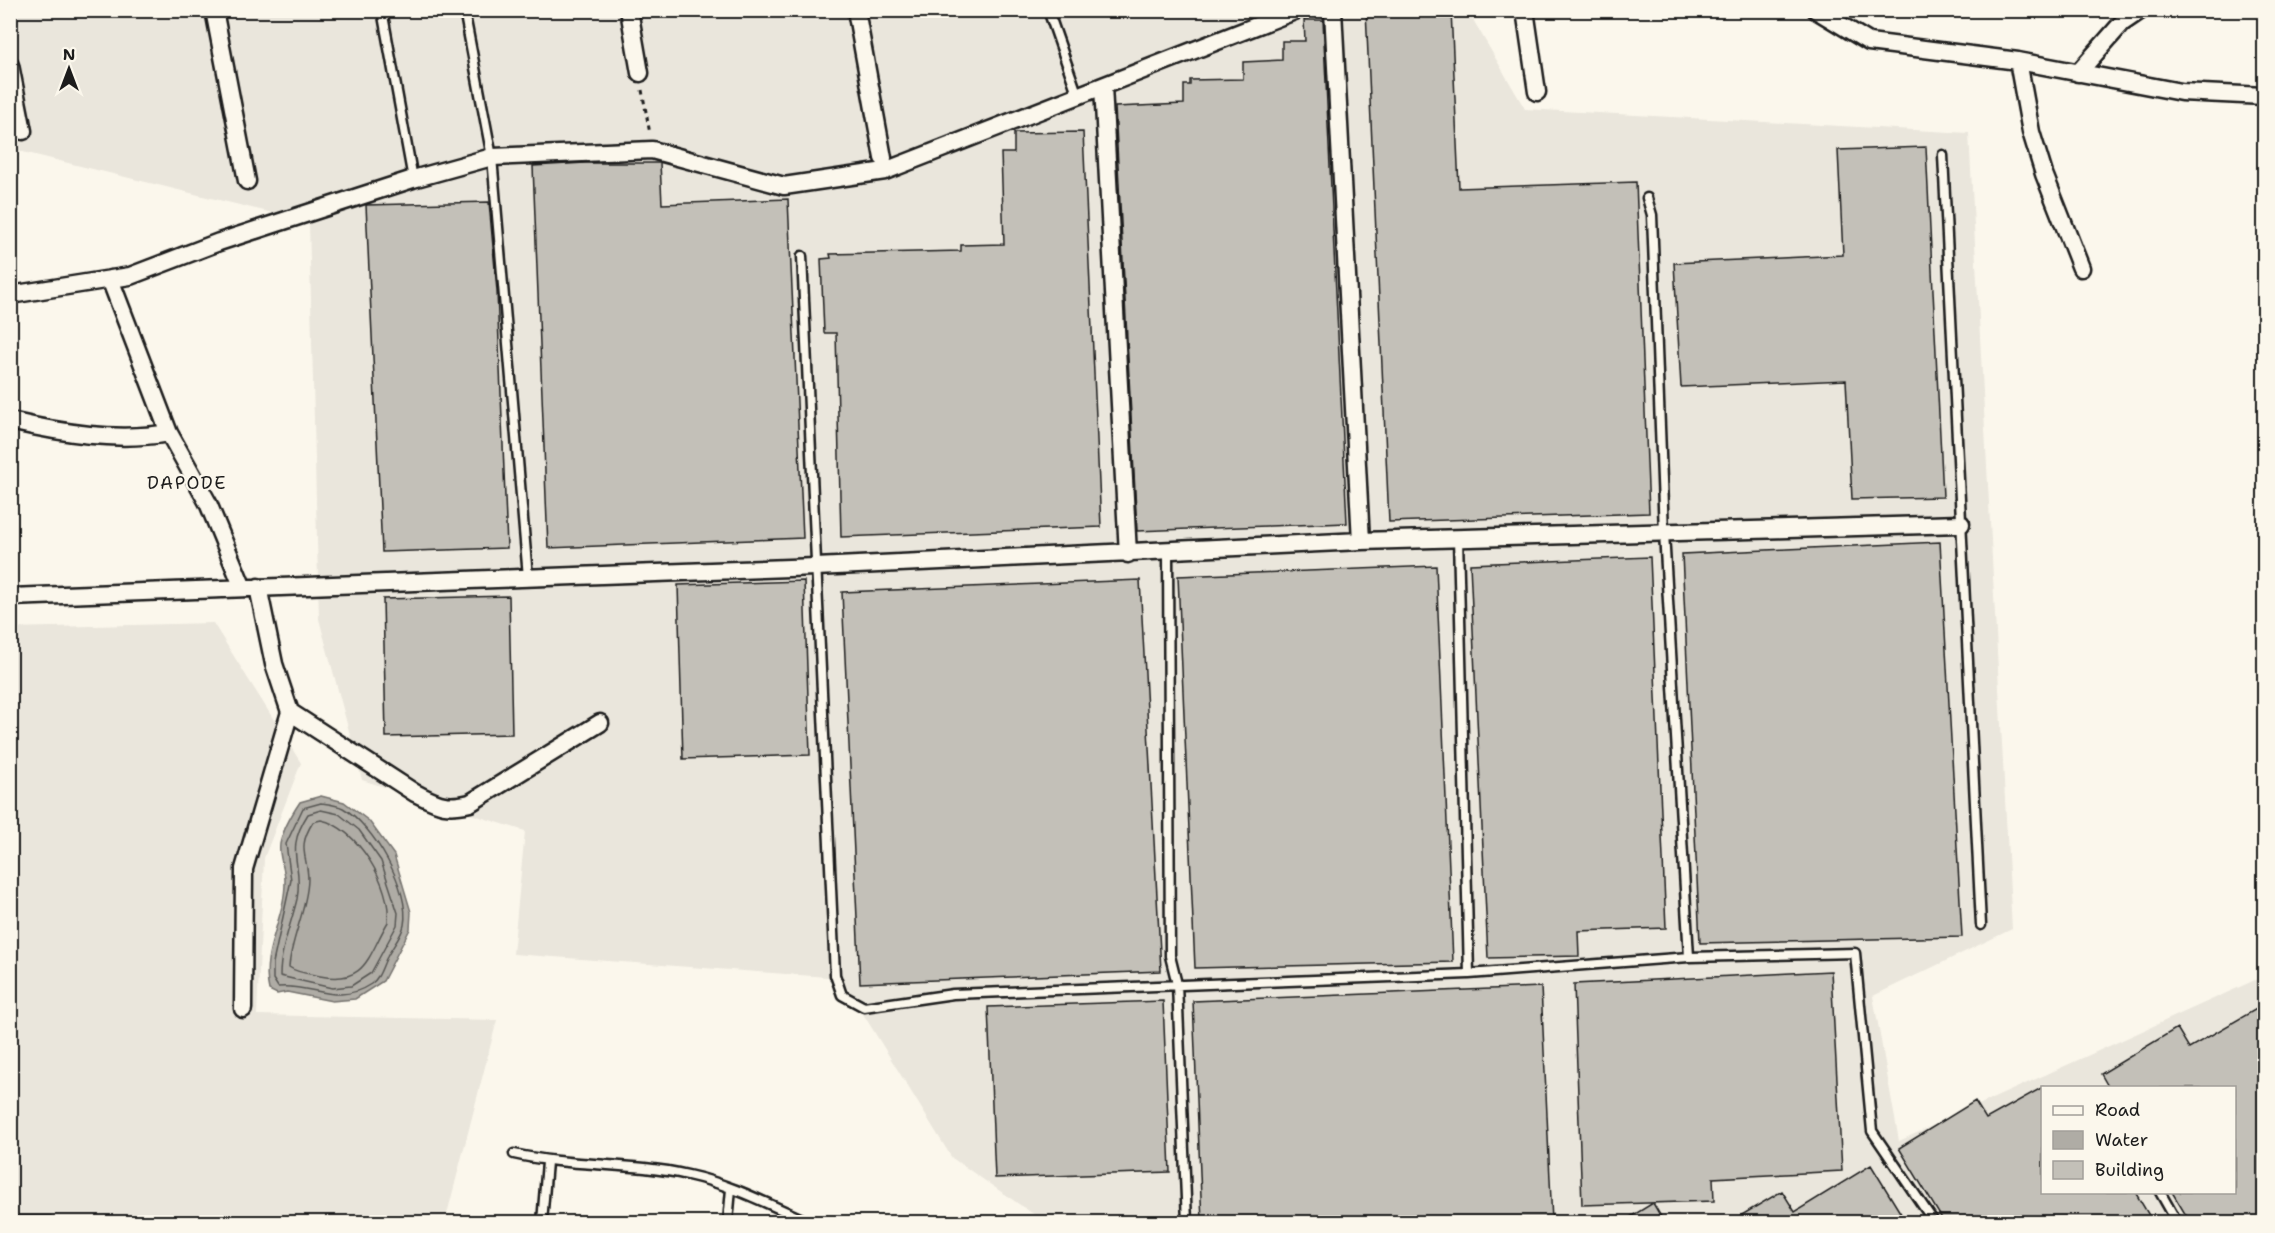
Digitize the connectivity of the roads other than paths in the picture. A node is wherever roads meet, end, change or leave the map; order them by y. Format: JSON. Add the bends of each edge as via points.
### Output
{"nodes":[{"id":1,"x":214,"y":10,"type":"edge"},
{"id":2,"x":382,"y":10,"type":"edge"},
{"id":3,"x":464,"y":10,"type":"edge"},
{"id":4,"x":629,"y":10,"type":"edge"},
{"id":5,"x":856,"y":10,"type":"edge"},
{"id":6,"x":1048,"y":10,"type":"edge"},
{"id":7,"x":1297,"y":10,"type":"edge"},
{"id":8,"x":1333,"y":10,"type":"edge"},
{"id":9,"x":1525,"y":10,"type":"edge"},
{"id":10,"x":1816,"y":10,"type":"edge"},
{"id":11,"x":2141,"y":10,"type":"edge"},
{"id":12,"x":2018,"y":61,"type":"junction"},
{"id":13,"x":10,"y":65,"type":"edge"},
{"id":14,"x":2078,"y":72,"type":"junction"},
{"id":15,"x":640,"y":73,"type":"road end"},
{"id":16,"x":1103,"y":86,"type":"junction"},
{"id":17,"x":1537,"y":92,"type":"dead end"},
{"id":18,"x":1078,"y":96,"type":"junction"},
{"id":19,"x":2265,"y":96,"type":"edge"},
{"id":20,"x":22,"y":131,"type":"dead end"},
{"id":21,"x":1943,"y":155,"type":"dead end"},
{"id":22,"x":492,"y":158,"type":"junction"},
{"id":23,"x":883,"y":158,"type":"dead end"},
{"id":24,"x":413,"y":179,"type":"junction"},
{"id":25,"x":247,"y":181,"type":"dead end"},
{"id":26,"x":1647,"y":198,"type":"dead end"},
{"id":27,"x":802,"y":256,"type":"dead end"},
{"id":28,"x":2081,"y":268,"type":"dead end"},
{"id":29,"x":110,"y":279,"type":"junction"},
{"id":30,"x":10,"y":295,"type":"edge"},
{"id":31,"x":10,"y":421,"type":"edge"},
{"id":32,"x":169,"y":433,"type":"junction"},
{"id":33,"x":1961,"y":524,"type":"junction"},
{"id":34,"x":1664,"y":533,"type":"junction"},
{"id":35,"x":1458,"y":538,"type":"junction"},
{"id":36,"x":1361,"y":541,"type":"junction"},
{"id":37,"x":1168,"y":552,"type":"junction"},
{"id":38,"x":1128,"y":554,"type":"junction"},
{"id":39,"x":816,"y":567,"type":"junction"},
{"id":40,"x":528,"y":577,"type":"junction"},
{"id":41,"x":250,"y":587,"type":"junction"},
{"id":42,"x":10,"y":597,"type":"edge"},
{"id":43,"x":290,"y":712,"type":"junction"},
{"id":44,"x":600,"y":723,"type":"dead end"},
{"id":45,"x":1982,"y":925,"type":"dead end"},
{"id":46,"x":1689,"y":957,"type":"junction"},
{"id":47,"x":1469,"y":974,"type":"junction"},
{"id":48,"x":1177,"y":984,"type":"junction"},
{"id":49,"x":243,"y":1009,"type":"dead end"},
{"id":50,"x":514,"y":1154,"type":"dead end"},
{"id":51,"x":547,"y":1162,"type":"junction"},
{"id":52,"x":731,"y":1188,"type":"junction"},
{"id":53,"x":2161,"y":1194,"type":"edge"},
{"id":54,"x":10,"y":1222,"type":"edge"},
{"id":55,"x":50,"y":1222,"type":"edge"},
{"id":56,"x":542,"y":1222,"type":"edge"},
{"id":57,"x":728,"y":1222,"type":"edge"},
{"id":58,"x":809,"y":1222,"type":"edge"},
{"id":59,"x":1187,"y":1222,"type":"edge"},
{"id":60,"x":1934,"y":1222,"type":"edge"},
{"id":61,"x":2177,"y":1222,"type":"edge"}],
"edges":[{"from":1,"to":25,"type":"street"},
{"from":2,"to":24,"type":"lane"},
{"from":3,"to":22,"type":"lane"},
{"from":4,"to":15,"type":"street"},
{"from":5,"to":23,"type":"street"},
{"from":6,"to":18,"type":"lane"},
{"from":7,"to":16,"type":"street"},
{"from":8,"to":36,"type":"street"},
{"from":9,"to":17,"type":"street"},
{"from":10,"to":12,"type":"street","via":[[1869,42]]},
{"from":11,"to":14,"type":"street","via":[[2122,23]]},
{"from":12,"to":14,"type":"street"},
{"from":12,"to":28,"type":"street","via":[[2031,132]]},
{"from":13,"to":20,"type":"street"},
{"from":14,"to":19,"type":"street","via":[[2181,92]]},
{"from":16,"to":18,"type":"street"},
{"from":16,"to":38,"type":"street"},
{"from":18,"to":22,"type":"street","via":[[885,171],[784,186],[652,150]]},
{"from":21,"to":33,"type":"lane"},
{"from":22,"to":24,"type":"street"},
{"from":22,"to":40,"type":"lane"},
{"from":24,"to":29,"type":"street","via":[[219,242],[130,276]]},
{"from":26,"to":34,"type":"lane","via":[[1652,215]]},
{"from":27,"to":39,"type":"lane"},
{"from":29,"to":30,"type":"street"},
{"from":29,"to":32,"type":"street"},
{"from":31,"to":32,"type":"street","via":[[62,433],[145,437]]},
{"from":32,"to":41,"type":"street"},
{"from":33,"to":34,"type":"street"},
{"from":33,"to":45,"type":"lane"},
{"from":34,"to":35,"type":"street"},
{"from":34,"to":46,"type":"lane"},
{"from":35,"to":36,"type":"street"},
{"from":35,"to":47,"type":"lane"},
{"from":36,"to":37,"type":"street"},
{"from":37,"to":38,"type":"street"},
{"from":37,"to":48,"type":"lane","via":[[1170,956]]},
{"from":38,"to":39,"type":"street"},
{"from":39,"to":40,"type":"street"},
{"from":39,"to":48,"type":"lane","via":[[835,975],[842,995],[864,1007],[952,994]]},
{"from":40,"to":41,"type":"street"},
{"from":41,"to":42,"type":"street"},
{"from":41,"to":43,"type":"street"},
{"from":43,"to":44,"type":"street","via":[[415,793],[448,808],[470,803]]},
{"from":43,"to":49,"type":"street","via":[[244,869]]},
{"from":46,"to":47,"type":"lane"},
{"from":46,"to":60,"type":"lane","via":[[1855,953],[1872,1131]]},
{"from":47,"to":48,"type":"lane"},
{"from":48,"to":59,"type":"lane"},
{"from":50,"to":51,"type":"lane"},
{"from":51,"to":52,"type":"lane","via":[[613,1165],[688,1175]]},
{"from":51,"to":56,"type":"lane"},
{"from":52,"to":57,"type":"lane"},
{"from":52,"to":58,"type":"lane"},
{"from":53,"to":61,"type":"lane"},
{"from":54,"to":55,"type":"lane"}]}
